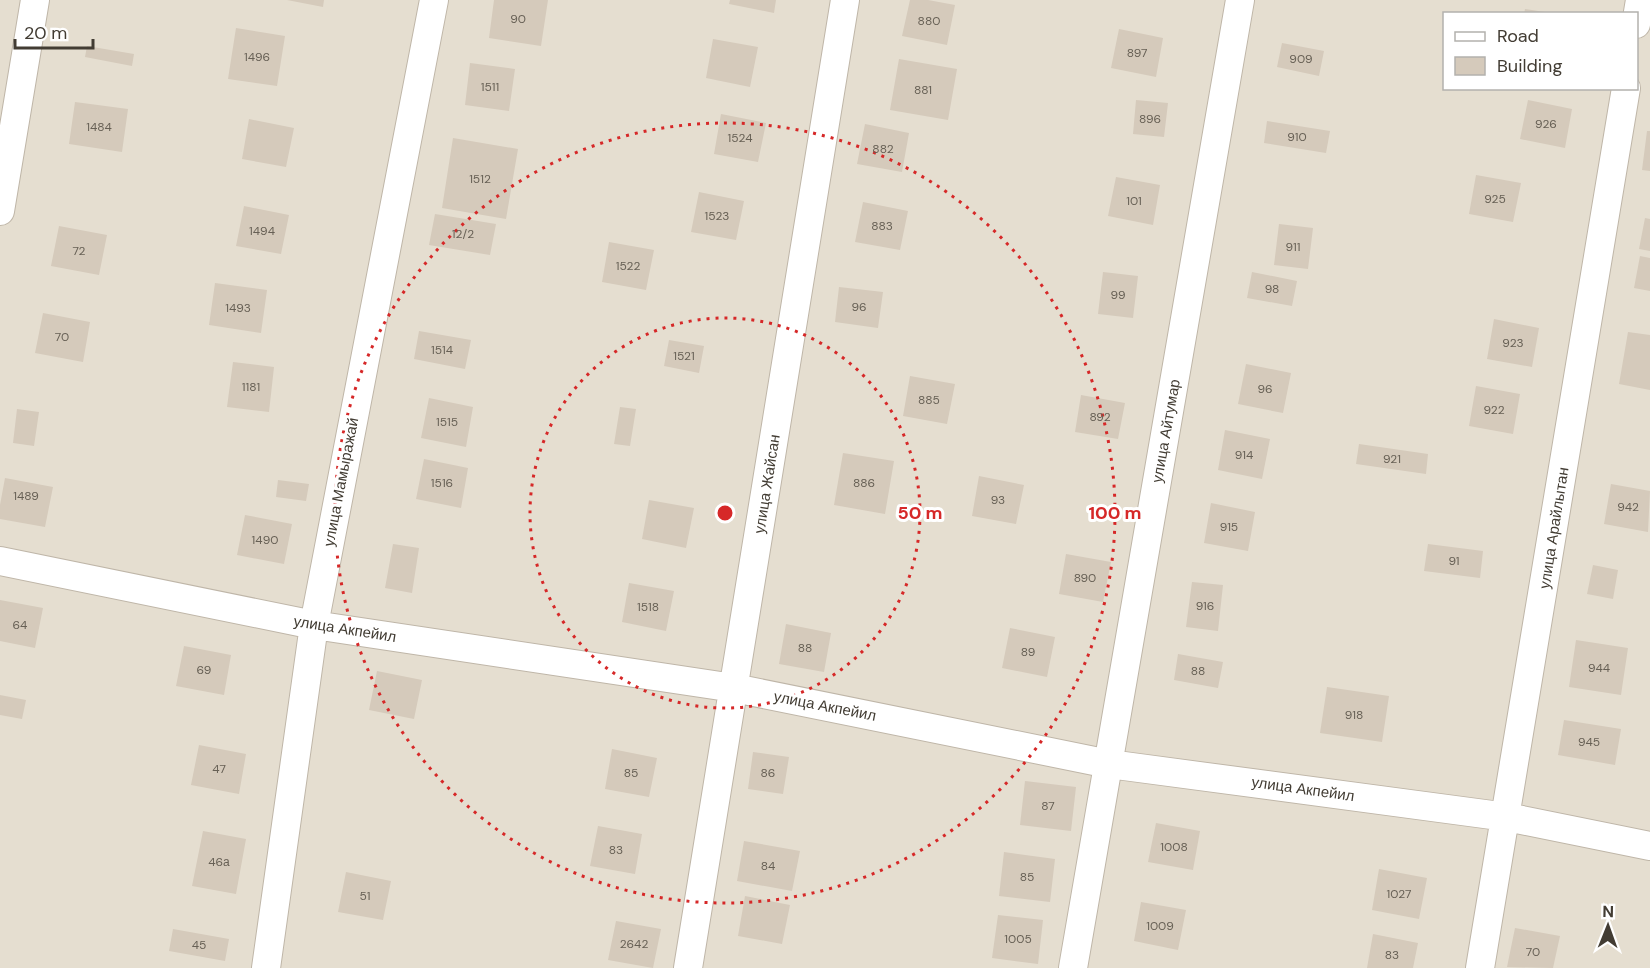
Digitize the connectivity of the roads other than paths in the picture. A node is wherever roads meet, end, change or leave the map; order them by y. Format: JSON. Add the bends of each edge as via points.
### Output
{"nodes":[{"id":1,"x":36,"y":0,"type":"edge"},
{"id":2,"x":434,"y":0,"type":"edge"},
{"id":3,"x":845,"y":0,"type":"edge"},
{"id":4,"x":1240,"y":0,"type":"edge"},
{"id":5,"x":1626,"y":90,"type":"edge"},
{"id":6,"x":0,"y":211,"type":"edge"},
{"id":7,"x":0,"y":561,"type":"edge"},
{"id":8,"x":314,"y":625,"type":"junction"},
{"id":9,"x":734,"y":688,"type":"junction"},
{"id":10,"x":1109,"y":764,"type":"junction"},
{"id":11,"x":1507,"y":817,"type":"junction"},
{"id":12,"x":1650,"y":846,"type":"edge"},
{"id":13,"x":266,"y":968,"type":"edge"},
{"id":14,"x":688,"y":968,"type":"edge"},
{"id":15,"x":1073,"y":968,"type":"edge"},
{"id":16,"x":1480,"y":968,"type":"edge"}],
"edges":[{"from":1,"to":6,"type":"street"},
{"from":2,"to":8,"type":"street","name":"улица Мамыражай"},
{"from":3,"to":9,"type":"street","name":"улица Жайсан"},
{"from":4,"to":10,"type":"street","name":"улица Айтумар"},
{"from":5,"to":11,"type":"street","name":"улица Арайлытан"},
{"from":7,"to":8,"type":"street","name":"улица Акпейил"},
{"from":8,"to":9,"type":"street","name":"улица Акпейил"},
{"from":8,"to":13,"type":"street","name":"улица Мамыражай"},
{"from":9,"to":10,"type":"street","name":"улица Акпейил"},
{"from":9,"to":14,"type":"street","name":"улица Жайсан"},
{"from":10,"to":11,"type":"street","name":"улица Акпейил"},
{"from":10,"to":15,"type":"street","name":"улица Айтумар"},
{"from":11,"to":12,"type":"street","name":"улица Акпейил"},
{"from":11,"to":16,"type":"street","name":"улица Арайлытан"}]}
